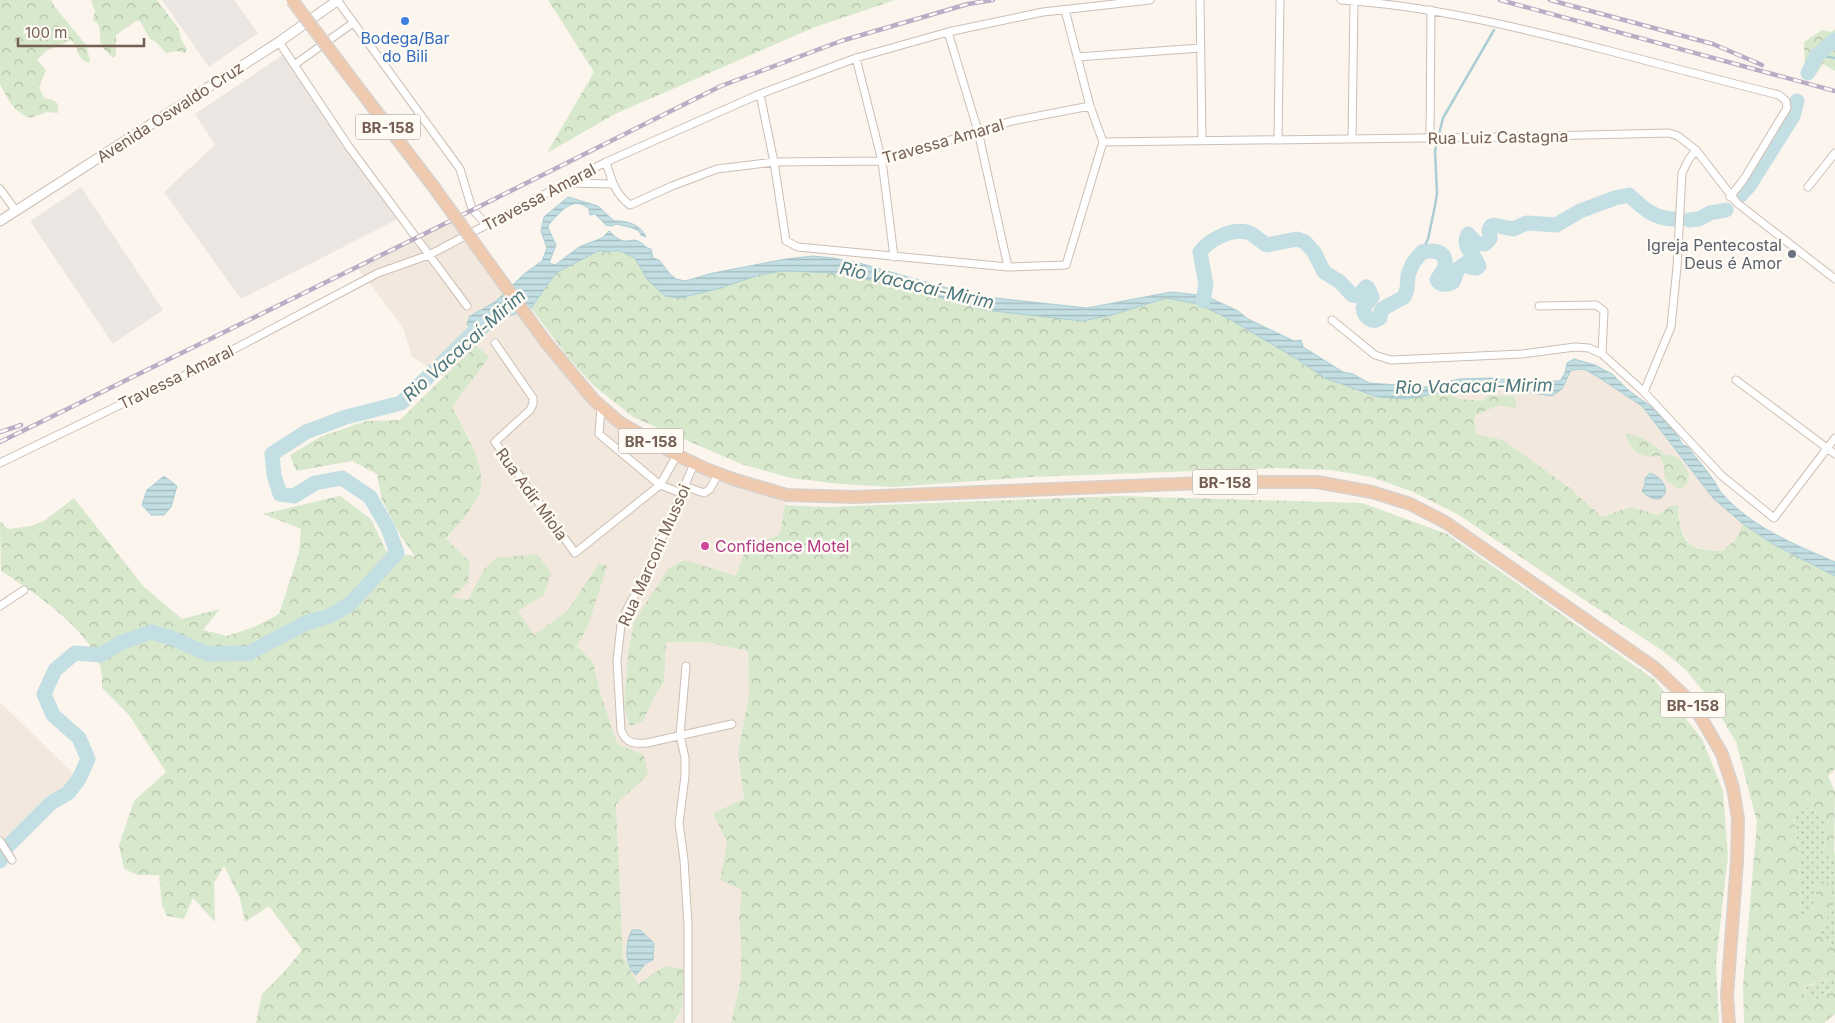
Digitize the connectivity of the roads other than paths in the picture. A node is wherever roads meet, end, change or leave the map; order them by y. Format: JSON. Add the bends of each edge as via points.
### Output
{"nodes":[{"id":1,"x":292,"y":0,"type":"edge"},
{"id":2,"x":338,"y":0,"type":"edge"},
{"id":3,"x":1150,"y":0,"type":"edge"},
{"id":4,"x":1200,"y":0,"type":"edge"},
{"id":5,"x":1280,"y":0,"type":"edge"},
{"id":6,"x":1341,"y":0,"type":"edge"},
{"id":7,"x":1354,"y":1,"type":"edge"},
{"id":8,"x":1065,"y":10,"type":"junction"},
{"id":9,"x":1431,"y":10,"type":"junction"},
{"id":10,"x":353,"y":23,"type":"junction"},
{"id":11,"x":948,"y":32,"type":"junction"},
{"id":12,"x":279,"y":42,"type":"junction"},
{"id":13,"x":1200,"y":48,"type":"junction"},
{"id":14,"x":1077,"y":56,"type":"junction"},
{"id":15,"x":856,"y":58,"type":"junction"},
{"id":16,"x":294,"y":65,"type":"junction"},
{"id":17,"x":760,"y":94,"type":"junction"},
{"id":18,"x":1090,"y":106,"type":"junction"},
{"id":19,"x":978,"y":131,"type":"junction"},
{"id":20,"x":1430,"y":138,"type":"junction"},
{"id":21,"x":1352,"y":139,"type":"junction"},
{"id":22,"x":1202,"y":140,"type":"junction"},
{"id":23,"x":1278,"y":140,"type":"junction"},
{"id":24,"x":1103,"y":142,"type":"junction"},
{"id":25,"x":1696,"y":150,"type":"junction"},
{"id":26,"x":1835,"y":153,"type":"edge"},
{"id":27,"x":882,"y":161,"type":"junction"},
{"id":28,"x":606,"y":162,"type":"junction"},
{"id":29,"x":774,"y":162,"type":"junction"},
{"id":30,"x":566,"y":183,"type":"junction"},
{"id":31,"x":613,"y":184,"type":"junction"},
{"id":32,"x":1808,"y":187,"type":"dead end"},
{"id":33,"x":0,"y":188,"type":"edge"},
{"id":34,"x":1730,"y":197,"type":"junction"},
{"id":35,"x":16,"y":211,"type":"junction"},
{"id":36,"x":0,"y":221,"type":"edge"},
{"id":37,"x":487,"y":225,"type":"junction"},
{"id":38,"x":429,"y":256,"type":"junction"},
{"id":39,"x":894,"y":257,"type":"junction"},
{"id":40,"x":1008,"y":267,"type":"junction"},
{"id":41,"x":1835,"y":279,"type":"edge"},
{"id":42,"x":467,"y":306,"type":"dead end"},
{"id":43,"x":1539,"y":306,"type":"dead end"},
{"id":44,"x":1332,"y":320,"type":"dead end"},
{"id":45,"x":495,"y":343,"type":"dead end"},
{"id":46,"x":1602,"y":354,"type":"junction"},
{"id":47,"x":1736,"y":380,"type":"dead end"},
{"id":48,"x":1644,"y":392,"type":"junction"},
{"id":49,"x":601,"y":407,"type":"junction"},
{"id":50,"x":1835,"y":438,"type":"edge"},
{"id":51,"x":1827,"y":448,"type":"junction"},
{"id":52,"x":1835,"y":454,"type":"edge"},
{"id":53,"x":677,"y":455,"type":"junction"},
{"id":54,"x":0,"y":462,"type":"edge"},
{"id":55,"x":694,"y":464,"type":"junction"},
{"id":56,"x":718,"y":474,"type":"junction"},
{"id":57,"x":660,"y":484,"type":"junction"},
{"id":58,"x":682,"y":490,"type":"junction"},
{"id":59,"x":24,"y":590,"type":"dead end"},
{"id":60,"x":0,"y":606,"type":"edge"},
{"id":61,"x":686,"y":666,"type":"dead end"},
{"id":62,"x":732,"y":724,"type":"dead end"},
{"id":63,"x":680,"y":735,"type":"junction"},
{"id":64,"x":0,"y":841,"type":"edge"},
{"id":65,"x":12,"y":860,"type":"dead end"},
{"id":66,"x":688,"y":1023,"type":"edge"},
{"id":67,"x":1729,"y":1023,"type":"edge"}],
"edges":[{"from":1,"to":49,"type":"highway","number":"BR-158","bridge":true,"via":[[433,186],[544,341]]},
{"from":2,"to":10,"type":"street"},
{"from":2,"to":12,"type":"street","name":"Avenida Oswaldo Cruz"},
{"from":3,"to":8,"type":"street"},
{"from":4,"to":13,"type":"street"},
{"from":5,"to":23,"type":"street"},
{"from":6,"to":7,"type":"street"},
{"from":7,"to":9,"type":"street"},
{"from":7,"to":21,"type":"street"},
{"from":8,"to":11,"type":"street"},
{"from":8,"to":14,"type":"street"},
{"from":9,"to":20,"type":"street"},
{"from":9,"to":34,"type":"street","via":[[1558,38],[1783,98],[1787,108]]},
{"from":10,"to":16,"type":"street"},
{"from":10,"to":37,"type":"street","via":[[460,169],[472,209]]},
{"from":11,"to":15,"type":"street"},
{"from":11,"to":19,"type":"street"},
{"from":12,"to":16,"type":"street"},
{"from":12,"to":35,"type":"street","name":"Avenida Oswaldo Cruz"},
{"from":13,"to":14,"type":"street"},
{"from":13,"to":22,"type":"street"},
{"from":14,"to":18,"type":"street"},
{"from":15,"to":17,"type":"street"},
{"from":15,"to":27,"type":"street"},
{"from":16,"to":38,"type":"street"},
{"from":17,"to":28,"type":"street"},
{"from":17,"to":29,"type":"street"},
{"from":18,"to":19,"type":"street","name":"Travessa Amaral"},
{"from":18,"to":24,"type":"street"},
{"from":19,"to":27,"type":"street","name":"Travessa Amaral"},
{"from":19,"to":40,"type":"street"},
{"from":20,"to":21,"type":"street","name":"Rua Luiz Castagna"},
{"from":20,"to":25,"type":"street","name":"Rua Luiz Castagna","via":[[1669,133]]},
{"from":21,"to":23,"type":"street","name":"Rua Luiz Castagna"},
{"from":22,"to":23,"type":"street","name":"Rua Luiz Castagna"},
{"from":22,"to":24,"type":"street","name":"Rua Luiz Castagna"},
{"from":24,"to":40,"type":"street","via":[[1066,265]]},
{"from":25,"to":34,"type":"street","name":"Rua Luiz Castagna"},
{"from":25,"to":48,"type":"street","via":[[1682,174],[1670,327]]},
{"from":26,"to":32,"type":"street"},
{"from":27,"to":29,"type":"street","name":"Travessa Amaral"},
{"from":27,"to":39,"type":"street"},
{"from":28,"to":30,"type":"street","name":"Travessa Amaral"},
{"from":28,"to":31,"type":"street","name":"Travessa Amaral"},
{"from":29,"to":31,"type":"street","name":"Travessa Amaral","via":[[717,169],[630,205]]},
{"from":29,"to":39,"type":"street","via":[[786,241],[798,247]]},
{"from":30,"to":31,"type":"street"},
{"from":30,"to":37,"type":"street","name":"Travessa Amaral"},
{"from":33,"to":35,"type":"street"},
{"from":34,"to":41,"type":"street","name":"Rua Luiz Castagna"},
{"from":35,"to":36,"type":"street","name":"Avenida Oswaldo Cruz"},
{"from":37,"to":38,"type":"street","name":"Travessa Amaral"},
{"from":38,"to":42,"type":"street"},
{"from":38,"to":54,"type":"street","name":"Travessa Amaral","via":[[378,272],[168,384]]},
{"from":39,"to":40,"type":"street"},
{"from":43,"to":46,"type":"street","via":[[1602,307]]},
{"from":44,"to":46,"type":"street","via":[[1375,355],[1391,360],[1522,354],[1575,348],[1589,348]]},
{"from":45,"to":57,"type":"street","name":"Rua Adir Miola","via":[[534,398],[530,410],[495,442],[575,552]]},
{"from":46,"to":48,"type":"street"},
{"from":47,"to":51,"type":"street"},
{"from":48,"to":51,"type":"street","via":[[1722,476],[1774,518]]},
{"from":49,"to":53,"type":"highway","number":"BR-158","via":[[619,422]]},
{"from":49,"to":57,"type":"street","via":[[599,434]]},
{"from":50,"to":51,"type":"street"},
{"from":51,"to":52,"type":"street"},
{"from":53,"to":55,"type":"highway","number":"BR-158"},
{"from":53,"to":57,"type":"street"},
{"from":55,"to":56,"type":"highway","number":"BR-158"},
{"from":55,"to":58,"type":"street","name":"Rua Marconi Mussoi"},
{"from":56,"to":58,"type":"street","via":[[704,493]]},
{"from":56,"to":67,"type":"highway","number":"BR-158","via":[[788,495],[855,497],[1227,482],[1317,482],[1372,492],[1428,512],[1655,668],[1689,700],[1703,721],[1722,754],[1733,788],[1738,819],[1727,995]]},
{"from":57,"to":58,"type":"street"},
{"from":58,"to":63,"type":"street","name":"Rua Marconi Mussoi","via":[[621,625],[618,661],[624,737],[633,744]]},
{"from":59,"to":60,"type":"street"},
{"from":61,"to":63,"type":"street"},
{"from":62,"to":63,"type":"street","name":"Rua Marconi Mussoi"},
{"from":63,"to":66,"type":"street","via":[[685,758],[679,823],[688,925]]},
{"from":64,"to":65,"type":"street"}]}
